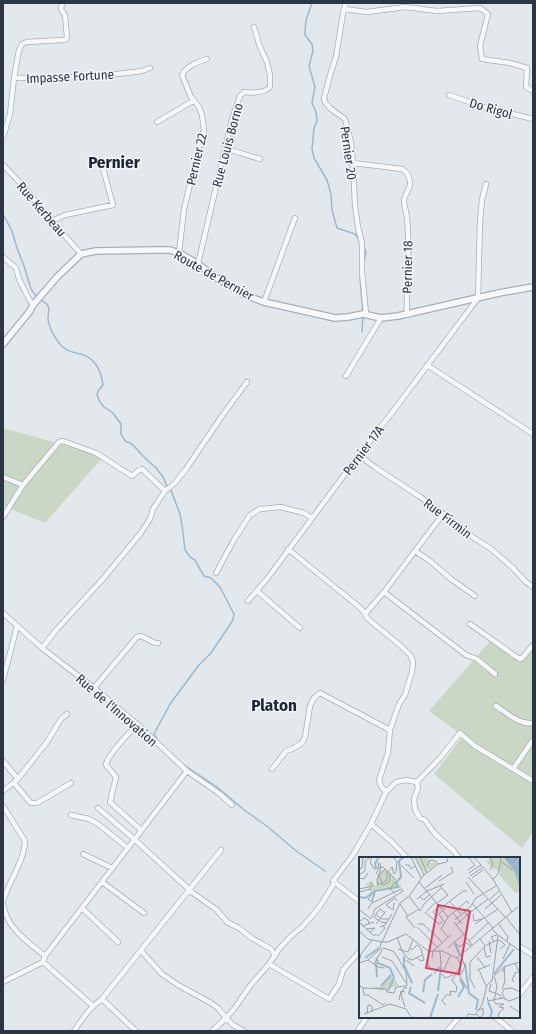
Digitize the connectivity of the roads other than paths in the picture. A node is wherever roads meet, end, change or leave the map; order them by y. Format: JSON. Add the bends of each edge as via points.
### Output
{"nodes":[{"id":1,"x":62,"y":3,"type":"edge"},
{"id":2,"x":346,"y":3,"type":"edge"},
{"id":3,"x":344,"y":9,"type":"junction"},
{"id":4,"x":254,"y":27,"type":"dead end"},
{"id":5,"x":207,"y":59,"type":"dead end"},
{"id":6,"x":150,"y":68,"type":"dead end"},
{"id":7,"x":14,"y":78,"type":"junction"},
{"id":8,"x":533,"y":91,"type":"edge"},
{"id":9,"x":449,"y":95,"type":"dead end"},
{"id":10,"x":193,"y":101,"type":"junction"},
{"id":11,"x":533,"y":119,"type":"edge"},
{"id":12,"x":157,"y":122,"type":"dead end"},
{"id":13,"x":3,"y":137,"type":"edge"},
{"id":14,"x":227,"y":142,"type":"junction"},
{"id":15,"x":260,"y":159,"type":"dead end"},
{"id":16,"x":102,"y":161,"type":"dead end"},
{"id":17,"x":353,"y":163,"type":"junction"},
{"id":18,"x":3,"y":165,"type":"edge"},
{"id":19,"x":486,"y":184,"type":"dead end"},
{"id":20,"x":295,"y":218,"type":"dead end"},
{"id":21,"x":52,"y":221,"type":"junction"},
{"id":22,"x":179,"y":253,"type":"junction"},
{"id":23,"x":81,"y":254,"type":"junction"},
{"id":24,"x":3,"y":257,"type":"edge"},
{"id":25,"x":198,"y":264,"type":"junction"},
{"id":26,"x":533,"y":288,"type":"edge"},
{"id":27,"x":478,"y":298,"type":"junction"},
{"id":28,"x":264,"y":302,"type":"junction"},
{"id":29,"x":33,"y":304,"type":"junction"},
{"id":30,"x":366,"y":314,"type":"junction"},
{"id":31,"x":407,"y":315,"type":"junction"},
{"id":32,"x":381,"y":318,"type":"junction"},
{"id":33,"x":3,"y":344,"type":"edge"},
{"id":34,"x":427,"y":365,"type":"junction"},
{"id":35,"x":346,"y":376,"type":"dead end"},
{"id":36,"x":247,"y":382,"type":"dead end"},
{"id":37,"x":533,"y":434,"type":"edge"},
{"id":38,"x":359,"y":455,"type":"junction"},
{"id":39,"x":3,"y":477,"type":"edge"},
{"id":40,"x":23,"y":485,"type":"junction"},
{"id":41,"x":165,"y":491,"type":"junction"},
{"id":42,"x":443,"y":514,"type":"junction"},
{"id":43,"x":3,"y":517,"type":"edge"},
{"id":44,"x":312,"y":518,"type":"junction"},
{"id":45,"x":288,"y":549,"type":"junction"},
{"id":46,"x":415,"y":551,"type":"junction"},
{"id":47,"x":216,"y":573,"type":"dead end"},
{"id":48,"x":533,"y":587,"type":"edge"},
{"id":49,"x":257,"y":591,"type":"junction"},
{"id":50,"x":384,"y":592,"type":"junction"},
{"id":51,"x":475,"y":596,"type":"dead end"},
{"id":52,"x":248,"y":601,"type":"dead end"},
{"id":53,"x":3,"y":613,"type":"edge"},
{"id":54,"x":365,"y":614,"type":"junction"},
{"id":55,"x":470,"y":624,"type":"dead end"},
{"id":56,"x":17,"y":626,"type":"junction"},
{"id":57,"x":300,"y":628,"type":"dead end"},
{"id":58,"x":158,"y":643,"type":"dead end"},
{"id":59,"x":533,"y":645,"type":"edge"},
{"id":60,"x":42,"y":648,"type":"junction"},
{"id":61,"x":495,"y":674,"type":"dead end"},
{"id":62,"x":3,"y":680,"type":"edge"},
{"id":63,"x":94,"y":688,"type":"junction"},
{"id":64,"x":496,"y":706,"type":"dead end"},
{"id":65,"x":67,"y":714,"type":"dead end"},
{"id":66,"x":533,"y":723,"type":"edge"},
{"id":67,"x":137,"y":724,"type":"junction"},
{"id":68,"x":390,"y":730,"type":"junction"},
{"id":69,"x":533,"y":740,"type":"edge"},
{"id":70,"x":3,"y":761,"type":"edge"},
{"id":71,"x":272,"y":769,"type":"dead end"},
{"id":72,"x":513,"y":769,"type":"junction"},
{"id":73,"x":187,"y":771,"type":"junction"},
{"id":74,"x":16,"y":781,"type":"junction"},
{"id":75,"x":533,"y":781,"type":"edge"},
{"id":76,"x":417,"y":782,"type":"junction"},
{"id":77,"x":72,"y":783,"type":"dead end"},
{"id":78,"x":3,"y":791,"type":"edge"},
{"id":79,"x":386,"y":792,"type":"junction"},
{"id":80,"x":232,"y":805,"type":"dead end"},
{"id":81,"x":3,"y":806,"type":"edge"},
{"id":82,"x":98,"y":808,"type":"dead end"},
{"id":83,"x":71,"y":815,"type":"dead end"},
{"id":84,"x":371,"y":824,"type":"junction"},
{"id":85,"x":142,"y":830,"type":"junction"},
{"id":86,"x":134,"y":839,"type":"junction"},
{"id":87,"x":128,"y":848,"type":"junction"},
{"id":88,"x":221,"y":850,"type":"dead end"},
{"id":89,"x":84,"y":854,"type":"dead end"},
{"id":90,"x":406,"y":857,"type":"edge"},
{"id":91,"x":459,"y":857,"type":"edge"},
{"id":92,"x":112,"y":868,"type":"junction"},
{"id":93,"x":102,"y":882,"type":"junction"},
{"id":94,"x":334,"y":882,"type":"junction"},
{"id":95,"x":189,"y":889,"type":"junction"},
{"id":96,"x":359,"y":901,"type":"edge"},
{"id":97,"x":3,"y":903,"type":"edge"},
{"id":98,"x":82,"y":908,"type":"junction"},
{"id":99,"x":144,"y":914,"type":"dead end"},
{"id":100,"x":118,"y":942,"type":"dead end"},
{"id":101,"x":520,"y":947,"type":"edge"},
{"id":102,"x":141,"y":951,"type":"junction"},
{"id":103,"x":359,"y":953,"type":"edge"},
{"id":104,"x":533,"y":955,"type":"edge"},
{"id":105,"x":45,"y":956,"type":"junction"},
{"id":106,"x":275,"y":956,"type":"junction"},
{"id":107,"x":43,"y":962,"type":"junction"},
{"id":108,"x":269,"y":964,"type":"junction"},
{"id":109,"x":533,"y":977,"type":"edge"},
{"id":110,"x":3,"y":982,"type":"edge"},
{"id":111,"x":520,"y":994,"type":"edge"},
{"id":112,"x":102,"y":999,"type":"junction"},
{"id":113,"x":92,"y":1006,"type":"junction"},
{"id":114,"x":226,"y":1018,"type":"junction"},
{"id":115,"x":366,"y":1018,"type":"edge"},
{"id":116,"x":457,"y":1018,"type":"edge"},
{"id":117,"x":498,"y":1018,"type":"edge"},
{"id":118,"x":358,"y":1030,"type":"edge"},
{"id":119,"x":74,"y":1031,"type":"edge"},
{"id":120,"x":136,"y":1031,"type":"edge"},
{"id":121,"x":212,"y":1031,"type":"edge"},
{"id":122,"x":244,"y":1031,"type":"edge"},
{"id":123,"x":447,"y":1031,"type":"edge"},
{"id":124,"x":511,"y":1031,"type":"edge"}],
"edges":[{"from":1,"to":7,"type":"street","via":[[66,39],[22,44]]},
{"from":2,"to":3,"type":"street","name":"Pernier 20"},
{"from":3,"to":8,"type":"street","via":[[367,12],[405,7],[437,10],[480,8],[488,14],[480,46],[482,58],[527,68],[526,87]]},
{"from":3,"to":17,"type":"street","name":"Pernier 20","via":[[336,57],[324,98],[331,109],[345,119]]},
{"from":4,"to":14,"type":"street","name":"Rue Louis Borno","via":[[267,62],[270,87],[262,92],[244,92],[240,96]]},
{"from":5,"to":10,"type":"street","name":"Pernier 22","via":[[190,66],[183,73]]},
{"from":6,"to":7,"type":"street","name":"Impasse Fortune","via":[[92,77]]},
{"from":7,"to":13,"type":"street","via":[[10,114]]},
{"from":9,"to":11,"type":"street","name":"Do Rigol"},
{"from":10,"to":12,"type":"street"},
{"from":10,"to":22,"type":"street","name":"Pernier 22","via":[[199,107],[204,130],[184,209]]},
{"from":14,"to":15,"type":"street","via":[[229,148],[234,151]]},
{"from":14,"to":25,"type":"street","name":"Rue Louis Borno"},
{"from":16,"to":21,"type":"street","via":[[114,205],[65,215]]},
{"from":17,"to":30,"type":"street","name":"Pernier 20","via":[[355,206],[362,243]]},
{"from":17,"to":31,"type":"street","name":"Pernier 18","via":[[394,168],[408,174],[411,183],[404,200],[407,219]]},
{"from":18,"to":21,"type":"street","name":"Rue Kerbeau"},
{"from":19,"to":27,"type":"street","via":[[480,221]]},
{"from":20,"to":28,"type":"street"},
{"from":21,"to":23,"type":"street","name":"Rue Kerbeau"},
{"from":22,"to":23,"type":"street","name":"Route de Pernier","via":[[170,250],[131,250]]},
{"from":22,"to":25,"type":"street","name":"Route de Pernier"},
{"from":23,"to":29,"type":"street"},
{"from":24,"to":29,"type":"street","via":[[16,268]]},
{"from":25,"to":28,"type":"street","name":"Route de Pernier","via":[[215,277]]},
{"from":26,"to":27,"type":"street","name":"Route de Pernier"},
{"from":27,"to":31,"type":"street","name":"Route de Pernier"},
{"from":27,"to":34,"type":"street","name":"Pernier 17A"},
{"from":28,"to":30,"type":"street","name":"Route de Pernier","via":[[336,318]]},
{"from":29,"to":33,"type":"street"},
{"from":30,"to":32,"type":"street","name":"Route de Pernier"},
{"from":31,"to":32,"type":"street","name":"Route de Pernier"},
{"from":32,"to":35,"type":"street"},
{"from":34,"to":37,"type":"street"},
{"from":34,"to":38,"type":"street","name":"Pernier 17A"},
{"from":36,"to":41,"type":"street","via":[[186,469]]},
{"from":38,"to":42,"type":"street","name":"Rue Firmin"},
{"from":38,"to":44,"type":"street","name":"Pernier 17A"},
{"from":39,"to":40,"type":"street"},
{"from":40,"to":41,"type":"street","via":[[63,441],[96,453],[131,476],[142,470]]},
{"from":40,"to":43,"type":"street"},
{"from":41,"to":60,"type":"street","via":[[135,540]]},
{"from":42,"to":46,"type":"street"},
{"from":42,"to":48,"type":"street","name":"Rue Firmin","via":[[490,548]]},
{"from":44,"to":45,"type":"street","name":"Pernier 17A"},
{"from":44,"to":47,"type":"street","via":[[304,513],[281,507],[260,509],[250,516]]},
{"from":45,"to":49,"type":"street","name":"Pernier 17A"},
{"from":45,"to":54,"type":"street"},
{"from":46,"to":50,"type":"street"},
{"from":46,"to":51,"type":"street"},
{"from":49,"to":52,"type":"street","name":"Pernier 17A"},
{"from":49,"to":57,"type":"street"},
{"from":50,"to":54,"type":"street"},
{"from":50,"to":61,"type":"street"},
{"from":53,"to":56,"type":"street","name":"Rue de l'Innovation"},
{"from":54,"to":68,"type":"street","via":[[411,656],[413,662],[405,695]]},
{"from":55,"to":59,"type":"street","via":[[521,659]]},
{"from":56,"to":60,"type":"street","name":"Rue de l'Innovation"},
{"from":56,"to":62,"type":"street"},
{"from":58,"to":63,"type":"street","via":[[141,636],[137,637]]},
{"from":60,"to":63,"type":"street","name":"Rue de l'Innovation"},
{"from":63,"to":67,"type":"street","name":"Rue de l'Innovation"},
{"from":64,"to":66,"type":"street","via":[[521,722]]},
{"from":65,"to":74,"type":"street"},
{"from":67,"to":73,"type":"street","name":"Rue de l'Innovation"},
{"from":67,"to":85,"type":"street","via":[[113,752],[106,765],[116,776],[110,802]]},
{"from":68,"to":71,"type":"street","via":[[320,692],[310,706],[302,743],[286,751]]},
{"from":68,"to":79,"type":"street","via":[[388,753],[379,780]]},
{"from":69,"to":72,"type":"street"},
{"from":70,"to":74,"type":"street"},
{"from":72,"to":75,"type":"street"},
{"from":72,"to":76,"type":"street","via":[[475,746],[460,733]]},
{"from":73,"to":80,"type":"street","name":"Rue de l'Innovation"},
{"from":73,"to":85,"type":"street"},
{"from":74,"to":77,"type":"street","via":[[29,801],[34,803]]},
{"from":74,"to":78,"type":"street"},
{"from":76,"to":79,"type":"street","via":[[396,782]]},
{"from":76,"to":91,"type":"street","via":[[415,810]]},
{"from":79,"to":84,"type":"street"},
{"from":81,"to":97,"type":"street","via":[[25,844]]},
{"from":82,"to":86,"type":"street"},
{"from":83,"to":87,"type":"street","via":[[98,824]]},
{"from":84,"to":90,"type":"street"},
{"from":84,"to":94,"type":"street"},
{"from":85,"to":86,"type":"street"},
{"from":86,"to":87,"type":"street"},
{"from":86,"to":95,"type":"street"},
{"from":87,"to":92,"type":"street"},
{"from":88,"to":95,"type":"street"},
{"from":89,"to":92,"type":"street"},
{"from":92,"to":93,"type":"street"},
{"from":93,"to":98,"type":"street"},
{"from":93,"to":99,"type":"street"},
{"from":94,"to":96,"type":"street"},
{"from":94,"to":106,"type":"street","via":[[316,911]]},
{"from":95,"to":102,"type":"street"},
{"from":95,"to":106,"type":"street","via":[[217,910],[227,922],[271,949]]},
{"from":97,"to":105,"type":"street","via":[[8,921]]},
{"from":98,"to":100,"type":"street"},
{"from":98,"to":105,"type":"street"},
{"from":101,"to":104,"type":"street"},
{"from":102,"to":112,"type":"street"},
{"from":102,"to":114,"type":"street","via":[[162,974],[218,1008]]},
{"from":103,"to":108,"type":"street","via":[[343,970],[339,984],[329,999]]},
{"from":105,"to":107,"type":"street"},
{"from":106,"to":108,"type":"street"},
{"from":107,"to":110,"type":"street"},
{"from":107,"to":113,"type":"street"},
{"from":108,"to":114,"type":"street"},
{"from":109,"to":111,"type":"street"},
{"from":112,"to":113,"type":"street"},
{"from":112,"to":120,"type":"street"},
{"from":113,"to":119,"type":"street"},
{"from":114,"to":121,"type":"street"},
{"from":114,"to":122,"type":"street"},
{"from":115,"to":118,"type":"street"},
{"from":116,"to":123,"type":"street"},
{"from":117,"to":124,"type":"street"}]}
